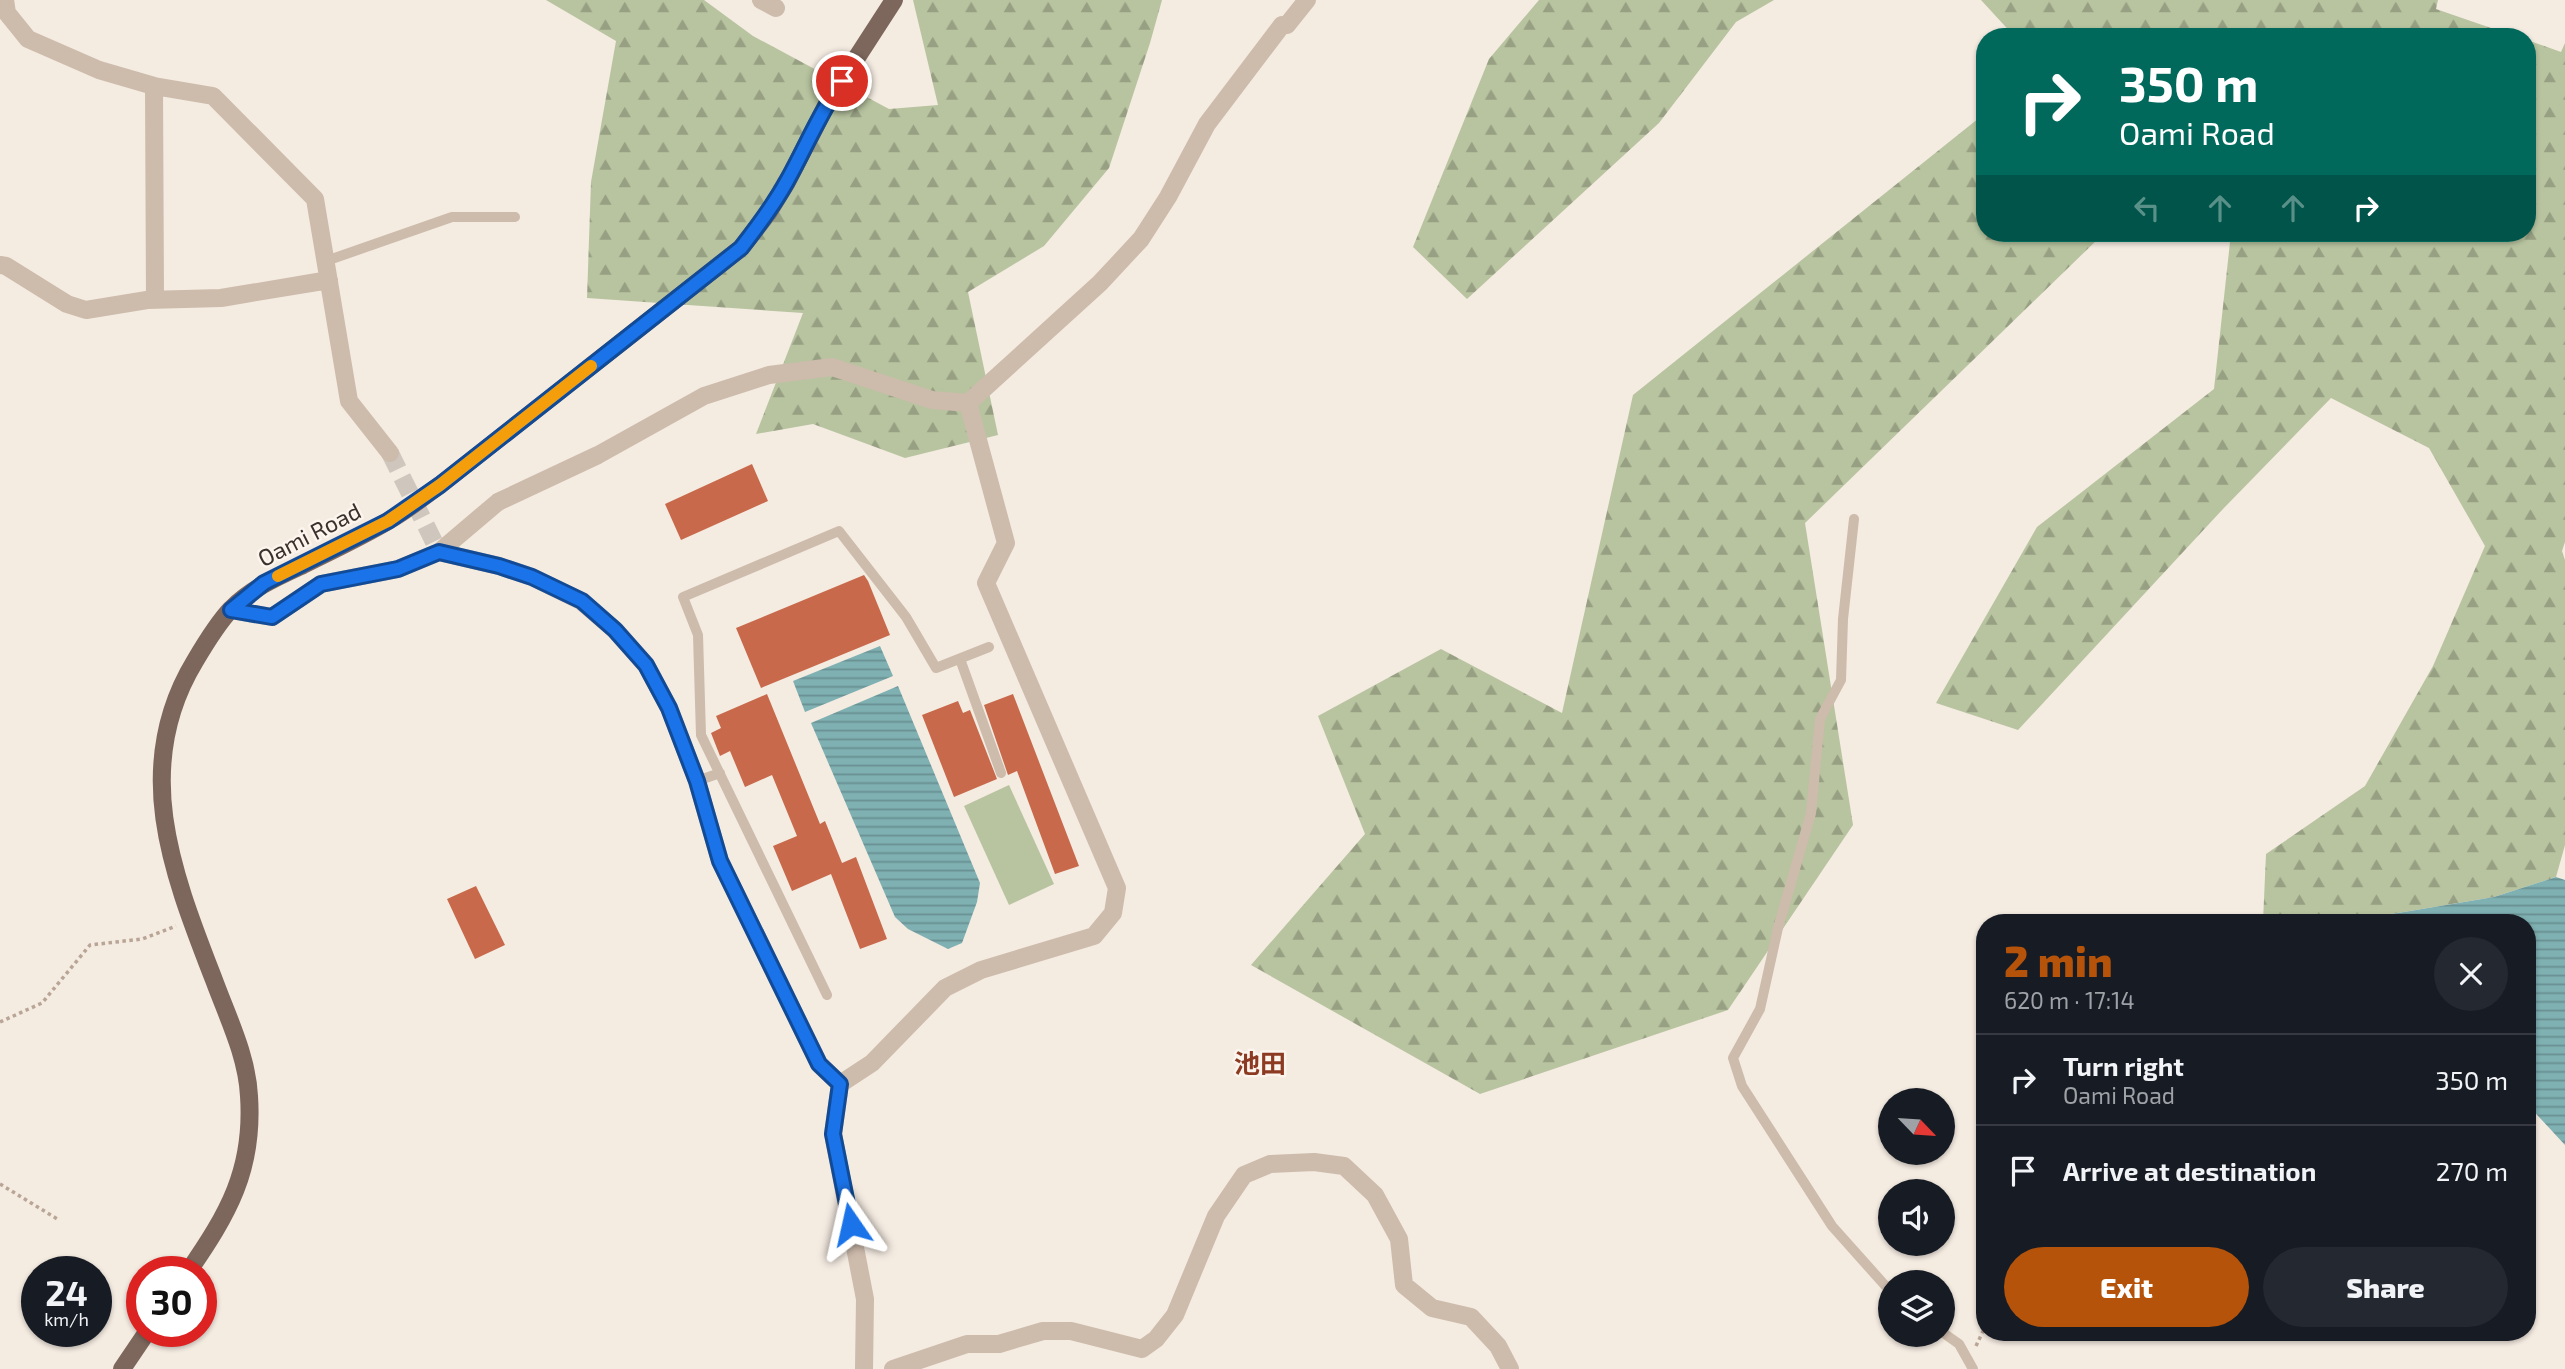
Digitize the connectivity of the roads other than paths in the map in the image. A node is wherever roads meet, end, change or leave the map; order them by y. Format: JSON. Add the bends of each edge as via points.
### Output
{"nodes":[{"id":1,"x":894,"y":0,"type":"edge"},
{"id":2,"x":1307,"y":0,"type":"edge"},
{"id":3,"x":4,"y":8,"type":"edge"},
{"id":4,"x":155,"y":86,"type":"junction"},
{"id":5,"x":515,"y":217,"type":"dead end"},
{"id":6,"x":326,"y":261,"type":"junction"},
{"id":7,"x":0,"y":265,"type":"edge"},
{"id":8,"x":329,"y":280,"type":"junction"},
{"id":9,"x":155,"y":299,"type":"junction"},
{"id":10,"x":968,"y":402,"type":"junction"},
{"id":11,"x":390,"y":453,"type":"tunnel mouth"},
{"id":12,"x":1854,"y":519,"type":"dead end"},
{"id":13,"x":439,"y":552,"type":"junction"},
{"id":14,"x":231,"y":610,"type":"junction"},
{"id":15,"x":989,"y":647,"type":"dead end"},
{"id":16,"x":960,"y":659,"type":"junction"},
{"id":17,"x":720,"y":773,"type":"junction"},
{"id":18,"x":1001,"y":773,"type":"dead end"},
{"id":19,"x":697,"y":781,"type":"junction"},
{"id":20,"x":827,"y":995,"type":"dead end"},
{"id":21,"x":840,"y":1084,"type":"junction"},
{"id":22,"x":200,"y":1256,"type":"edge"},
{"id":23,"x":1878,"y":1278,"type":"edge"},
{"id":24,"x":1955,"y":1341,"type":"edge"},
{"id":25,"x":137,"y":1347,"type":"edge"},
{"id":26,"x":122,"y":1369,"type":"edge"},
{"id":27,"x":864,"y":1369,"type":"edge"},
{"id":28,"x":893,"y":1369,"type":"edge"},
{"id":29,"x":1510,"y":1369,"type":"edge"},
{"id":30,"x":1973,"y":1369,"type":"edge"}],
"edges":[{"from":1,"to":14,"type":"main road","name":"Oami Road","via":[[828,102],[768,213],[741,248],[440,485],[388,521],[264,583]]},
{"from":2,"to":10,"type":"street","via":[[1287,25],[1282,25],[1207,124],[1140,239],[1100,284]]},
{"from":3,"to":4,"type":"street","via":[[29,39],[99,70]]},
{"from":4,"to":6,"type":"street","via":[[213,96],[315,199]]},
{"from":4,"to":9,"type":"street"},
{"from":5,"to":6,"type":"lane","via":[[452,217]]},
{"from":6,"to":8,"type":"street"},
{"from":7,"to":9,"type":"street","via":[[86,310]]},
{"from":8,"to":9,"type":"street","via":[[221,298]]},
{"from":8,"to":11,"type":"street","via":[[349,401]]},
{"from":10,"to":13,"type":"street","via":[[932,400],[832,367],[769,375],[704,396],[598,455],[498,502]]},
{"from":10,"to":21,"type":"street","via":[[1006,543],[986,583],[1117,888],[1113,913],[1094,936],[981,970],[945,988],[872,1063]]},
{"from":12,"to":23,"type":"lane","via":[[1841,680],[1820,719],[1811,813],[1760,1009],[1733,1058],[1742,1086],[1832,1226]]},
{"from":13,"to":14,"type":"street","via":[[398,569],[321,584],[272,617]]},
{"from":13,"to":19,"type":"street","via":[[532,577],[582,601],[615,630],[646,665],[669,708]]},
{"from":14,"to":22,"type":"main road","name":"Oami Road","via":[[180,685],[165,731],[160,773],[169,851],[245,1063],[249,1097],[248,1139],[237,1190]]},
{"from":15,"to":16,"type":"lane"},
{"from":16,"to":17,"type":"lane","via":[[936,668],[906,617],[839,531],[683,597],[698,635],[701,735]]},
{"from":16,"to":18,"type":"lane"},
{"from":17,"to":19,"type":"lane"},
{"from":17,"to":20,"type":"lane"},
{"from":19,"to":21,"type":"street","via":[[720,861],[819,1064]]},
{"from":21,"to":27,"type":"street","via":[[833,1134],[865,1299]]},
{"from":24,"to":30,"type":"lane"},
{"from":25,"to":26,"type":"main road"},
{"from":28,"to":29,"type":"street","via":[[967,1345],[999,1344],[1043,1331],[1071,1331],[1142,1349],[1175,1315],[1216,1216],[1244,1175],[1270,1164],[1314,1162],[1344,1166],[1375,1195],[1399,1239],[1404,1285],[1432,1308],[1471,1317],[1498,1346]]}]}
